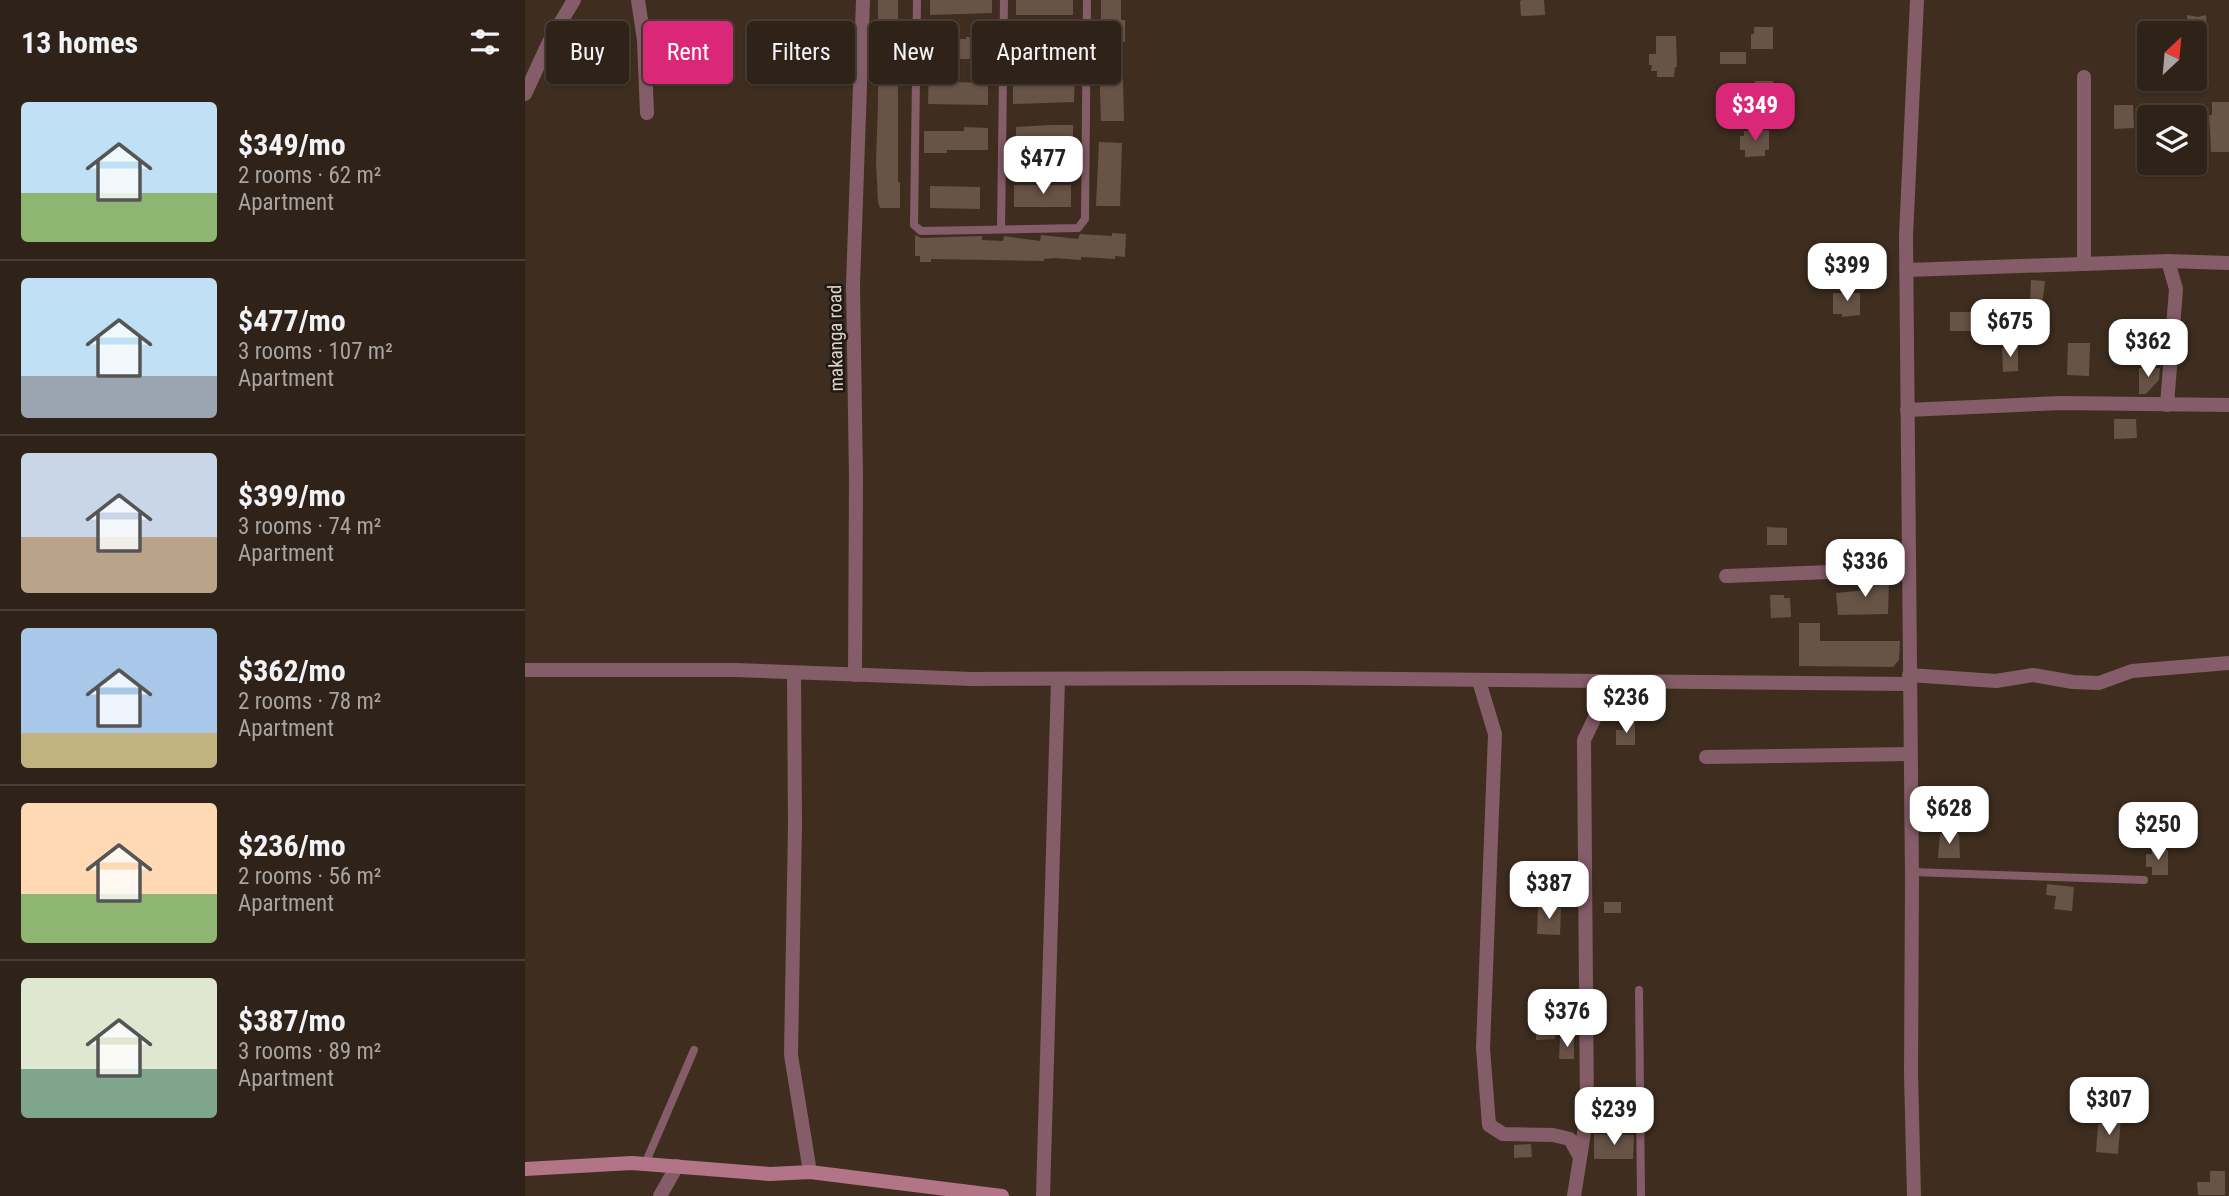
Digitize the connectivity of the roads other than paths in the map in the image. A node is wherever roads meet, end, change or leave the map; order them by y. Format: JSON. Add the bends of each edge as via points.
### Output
{"nodes":[{"id":1,"x":574,"y":0,"type":"edge"},
{"id":2,"x":638,"y":0,"type":"edge"},
{"id":3,"x":863,"y":0,"type":"edge"},
{"id":4,"x":917,"y":0,"type":"edge"},
{"id":5,"x":1005,"y":0,"type":"edge"},
{"id":6,"x":1087,"y":0,"type":"edge"},
{"id":7,"x":1917,"y":0,"type":"edge"},
{"id":8,"x":2084,"y":77,"type":"dead end"},
{"id":9,"x":525,"y":94,"type":"edge"},
{"id":10,"x":647,"y":113,"type":"dead end"},
{"id":11,"x":1001,"y":229,"type":"junction"},
{"id":12,"x":2168,"y":261,"type":"junction"},
{"id":13,"x":2229,"y":263,"type":"edge"},
{"id":14,"x":2084,"y":264,"type":"junction"},
{"id":15,"x":1906,"y":270,"type":"junction"},
{"id":16,"x":2167,"y":405,"type":"junction"},
{"id":17,"x":2229,"y":405,"type":"edge"},
{"id":18,"x":1907,"y":410,"type":"junction"},
{"id":19,"x":1908,"y":569,"type":"junction"},
{"id":20,"x":1726,"y":576,"type":"dead end"},
{"id":21,"x":2229,"y":663,"type":"edge"},
{"id":22,"x":525,"y":670,"type":"edge"},
{"id":23,"x":794,"y":673,"type":"junction"},
{"id":24,"x":855,"y":675,"type":"junction"},
{"id":25,"x":1058,"y":679,"type":"junction"},
{"id":26,"x":1909,"y":680,"type":"junction"},
{"id":27,"x":1479,"y":681,"type":"junction"},
{"id":28,"x":1637,"y":683,"type":"junction"},
{"id":29,"x":1910,"y":754,"type":"junction"},
{"id":30,"x":1706,"y":757,"type":"dead end"},
{"id":31,"x":1912,"y":872,"type":"junction"},
{"id":32,"x":2144,"y":880,"type":"dead end"},
{"id":33,"x":1639,"y":990,"type":"dead end"},
{"id":34,"x":694,"y":1049,"type":"dead end"},
{"id":35,"x":1580,"y":1157,"type":"junction"},
{"id":36,"x":645,"y":1164,"type":"junction"},
{"id":37,"x":677,"y":1166,"type":"junction"},
{"id":38,"x":525,"y":1169,"type":"edge"},
{"id":39,"x":810,"y":1172,"type":"junction"},
{"id":40,"x":660,"y":1196,"type":"edge"},
{"id":41,"x":1002,"y":1196,"type":"edge"},
{"id":42,"x":1044,"y":1196,"type":"edge"},
{"id":43,"x":1574,"y":1196,"type":"edge"},
{"id":44,"x":1641,"y":1196,"type":"edge"},
{"id":45,"x":1914,"y":1196,"type":"edge"}],
"edges":[{"from":1,"to":9,"type":"street"},
{"from":2,"to":10,"type":"street"},
{"from":3,"to":24,"type":"street","name":"makanga road","via":[[853,285]]},
{"from":4,"to":11,"type":"lane","via":[[914,225],[921,231]]},
{"from":5,"to":11,"type":"lane"},
{"from":6,"to":11,"type":"lane","via":[[1085,219],[1078,228]]},
{"from":7,"to":15,"type":"street"},
{"from":8,"to":14,"type":"street"},
{"from":12,"to":13,"type":"street"},
{"from":12,"to":14,"type":"street"},
{"from":12,"to":16,"type":"street","via":[[2176,289]]},
{"from":14,"to":15,"type":"street"},
{"from":15,"to":18,"type":"street"},
{"from":16,"to":17,"type":"street"},
{"from":16,"to":18,"type":"street","via":[[2061,403]]},
{"from":18,"to":19,"type":"street"},
{"from":19,"to":20,"type":"street"},
{"from":19,"to":26,"type":"street"},
{"from":21,"to":26,"type":"street","via":[[2133,671],[2099,683],[2033,675],[1996,681]]},
{"from":22,"to":23,"type":"street"},
{"from":23,"to":24,"type":"street"},
{"from":23,"to":39,"type":"street","via":[[791,1055]]},
{"from":24,"to":25,"type":"street"},
{"from":25,"to":27,"type":"street"},
{"from":25,"to":42,"type":"street"},
{"from":26,"to":28,"type":"street"},
{"from":26,"to":29,"type":"street"},
{"from":27,"to":28,"type":"street"},
{"from":27,"to":35,"type":"street","via":[[1496,734],[1483,1048],[1489,1125],[1503,1134],[1570,1139]]},
{"from":28,"to":35,"type":"street","via":[[1598,711],[1584,740],[1587,1114]]},
{"from":29,"to":30,"type":"street"},
{"from":29,"to":31,"type":"street"},
{"from":31,"to":32,"type":"lane"},
{"from":31,"to":45,"type":"street"},
{"from":33,"to":44,"type":"lane"},
{"from":34,"to":36,"type":"lane"},
{"from":35,"to":43,"type":"street"},
{"from":36,"to":37,"type":"street"},
{"from":36,"to":38,"type":"street"},
{"from":37,"to":39,"type":"street","via":[[770,1174]]},
{"from":37,"to":40,"type":"street"},
{"from":39,"to":41,"type":"street"}]}
